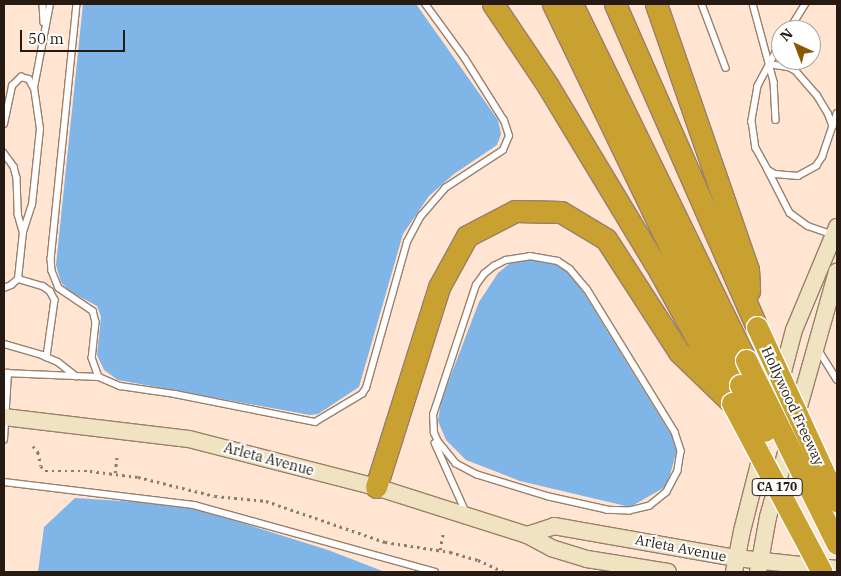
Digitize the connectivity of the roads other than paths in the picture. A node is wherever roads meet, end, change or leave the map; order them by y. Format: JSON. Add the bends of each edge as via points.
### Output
{"nodes":[{"id":1,"x":43,"y":4,"type":"edge"},
{"id":2,"x":50,"y":4,"type":"edge"},
{"id":3,"x":77,"y":4,"type":"edge"},
{"id":4,"x":425,"y":4,"type":"edge"},
{"id":5,"x":493,"y":4,"type":"edge"},
{"id":6,"x":553,"y":4,"type":"edge"},
{"id":7,"x":572,"y":4,"type":"edge"},
{"id":8,"x":615,"y":4,"type":"edge"},
{"id":9,"x":656,"y":4,"type":"edge"},
{"id":10,"x":702,"y":4,"type":"edge"},
{"id":11,"x":753,"y":4,"type":"edge"},
{"id":12,"x":805,"y":4,"type":"edge"},
{"id":13,"x":795,"y":20,"type":"edge"},
{"id":14,"x":45,"y":29,"type":"junction"},
{"id":15,"x":771,"y":60,"type":"edge"},
{"id":16,"x":769,"y":64,"type":"junction"},
{"id":17,"x":726,"y":68,"type":"dead end"},
{"id":18,"x":34,"y":88,"type":"junction"},
{"id":19,"x":837,"y":113,"type":"edge"},
{"id":20,"x":776,"y":120,"type":"dead end"},
{"id":21,"x":4,"y":124,"type":"edge"},
{"id":22,"x":833,"y":127,"type":"junction"},
{"id":23,"x":4,"y":153,"type":"edge"},
{"id":24,"x":768,"y":170,"type":"junction"},
{"id":25,"x":835,"y":231,"type":"edge"},
{"id":26,"x":23,"y":232,"type":"junction"},
{"id":27,"x":837,"y":272,"type":"edge"},
{"id":28,"x":18,"y":279,"type":"junction"},
{"id":29,"x":4,"y":288,"type":"edge"},
{"id":30,"x":46,"y":288,"type":"junction"},
{"id":31,"x":67,"y":295,"type":"junction"},
{"id":32,"x":754,"y":319,"type":"junction"},
{"id":33,"x":4,"y":344,"type":"edge"},
{"id":34,"x":817,"y":347,"type":"junction"},
{"id":35,"x":47,"y":357,"type":"junction"},
{"id":36,"x":6,"y":373,"type":"edge"},
{"id":37,"x":77,"y":376,"type":"junction"},
{"id":38,"x":99,"y":377,"type":"junction"},
{"id":39,"x":837,"y":379,"type":"edge"},
{"id":40,"x":736,"y":394,"type":"junction"},
{"id":41,"x":5,"y":417,"type":"edge"},
{"id":42,"x":434,"y":433,"type":"junction"},
{"id":43,"x":4,"y":440,"type":"edge"},
{"id":44,"x":4,"y":482,"type":"edge"},
{"id":45,"x":376,"y":487,"type":"junction"},
{"id":46,"x":837,"y":501,"type":"edge"},
{"id":47,"x":467,"y":516,"type":"junction"},
{"id":48,"x":527,"y":535,"type":"junction"},
{"id":49,"x":837,"y":544,"type":"edge"},
{"id":50,"x":837,"y":562,"type":"edge"},
{"id":51,"x":735,"y":565,"type":"edge"},
{"id":52,"x":759,"y":567,"type":"edge"},
{"id":53,"x":837,"y":570,"type":"edge"},
{"id":54,"x":436,"y":572,"type":"edge"},
{"id":55,"x":668,"y":572,"type":"edge"},
{"id":56,"x":822,"y":572,"type":"edge"}],
"edges":[{"from":1,"to":14,"type":"lane"},
{"from":2,"to":14,"type":"lane"},
{"from":3,"to":31,"type":"lane","via":[[51,258],[54,280]]},
{"from":4,"to":38,"type":"lane","via":[[475,75],[509,136],[503,150],[446,188],[421,216],[407,242],[362,394],[316,422],[308,422],[120,386]]},
{"from":5,"to":40,"type":"highway","via":[[548,86]]},
{"from":6,"to":40,"type":"highway","via":[[678,264]]},
{"from":7,"to":49,"type":"highway","bridge":true},
{"from":8,"to":32,"type":"highway","name":"Hollywood Freeway"},
{"from":9,"to":32,"type":"highway","via":[[748,269]]},
{"from":10,"to":17,"type":"lane"},
{"from":11,"to":16,"type":"lane"},
{"from":12,"to":13,"type":"lane"},
{"from":14,"to":18,"type":"lane"},
{"from":15,"to":16,"type":"lane"},
{"from":16,"to":20,"type":"lane"},
{"from":16,"to":22,"type":"lane","via":[[796,71],[817,95]]},
{"from":16,"to":24,"type":"lane","via":[[758,86],[752,121],[756,148]]},
{"from":18,"to":21,"type":"lane","via":[[29,79],[21,77],[12,86]]},
{"from":18,"to":26,"type":"lane","via":[[40,129],[32,204]]},
{"from":19,"to":22,"type":"lane"},
{"from":22,"to":24,"type":"lane","via":[[822,157],[807,173],[787,176]]},
{"from":23,"to":26,"type":"lane","via":[[18,178],[18,214]]},
{"from":24,"to":25,"type":"lane","via":[[790,213],[808,226]]},
{"from":25,"to":51,"type":"main road","via":[[794,330]]},
{"from":26,"to":28,"type":"lane"},
{"from":27,"to":34,"type":"main road"},
{"from":28,"to":29,"type":"lane"},
{"from":28,"to":30,"type":"lane"},
{"from":30,"to":31,"type":"lane"},
{"from":30,"to":35,"type":"lane","via":[[55,300]]},
{"from":31,"to":38,"type":"lane","via":[[93,311],[96,322],[92,358]]},
{"from":32,"to":46,"type":"highway","name":"Hollywood Freeway","number":"CA 170","bridge":true},
{"from":33,"to":35,"type":"lane"},
{"from":34,"to":39,"type":"lane"},
{"from":34,"to":52,"type":"main road","via":[[768,517]]},
{"from":35,"to":37,"type":"lane"},
{"from":36,"to":37,"type":"lane"},
{"from":36,"to":41,"type":"lane"},
{"from":37,"to":38,"type":"lane"},
{"from":40,"to":45,"type":"highway","via":[[679,352],[606,239],[561,212],[515,210],[466,236],[438,287]]},
{"from":40,"to":50,"type":"highway","bridge":true},
{"from":40,"to":56,"type":"highway","number":"CA 170","bridge":true},
{"from":41,"to":43,"type":"lane"},
{"from":41,"to":45,"type":"main road","name":"Arleta Avenue","via":[[189,438]]},
{"from":42,"to":42,"type":"lane","via":[[433,415],[476,285],[484,274],[506,260],[542,257],[558,261],[570,269],[587,289],[675,432],[680,461],[674,482],[658,500],[639,510],[620,512],[549,496],[466,471],[443,451]]},
{"from":42,"to":47,"type":"lane","via":[[439,454]]},
{"from":44,"to":54,"type":"lane","via":[[194,505]]},
{"from":45,"to":47,"type":"main road","name":"Arleta Avenue"},
{"from":47,"to":48,"type":"main road","name":"Arleta Avenue"},
{"from":48,"to":51,"type":"main road","name":"Arleta Avenue","via":[[554,526]]},
{"from":48,"to":55,"type":"main road","name":"Arleta Avenue","via":[[551,548],[587,559]]},
{"from":51,"to":52,"type":"main road","name":"Arleta Avenue"},
{"from":52,"to":53,"type":"main road","name":"Arleta Avenue"}]}
